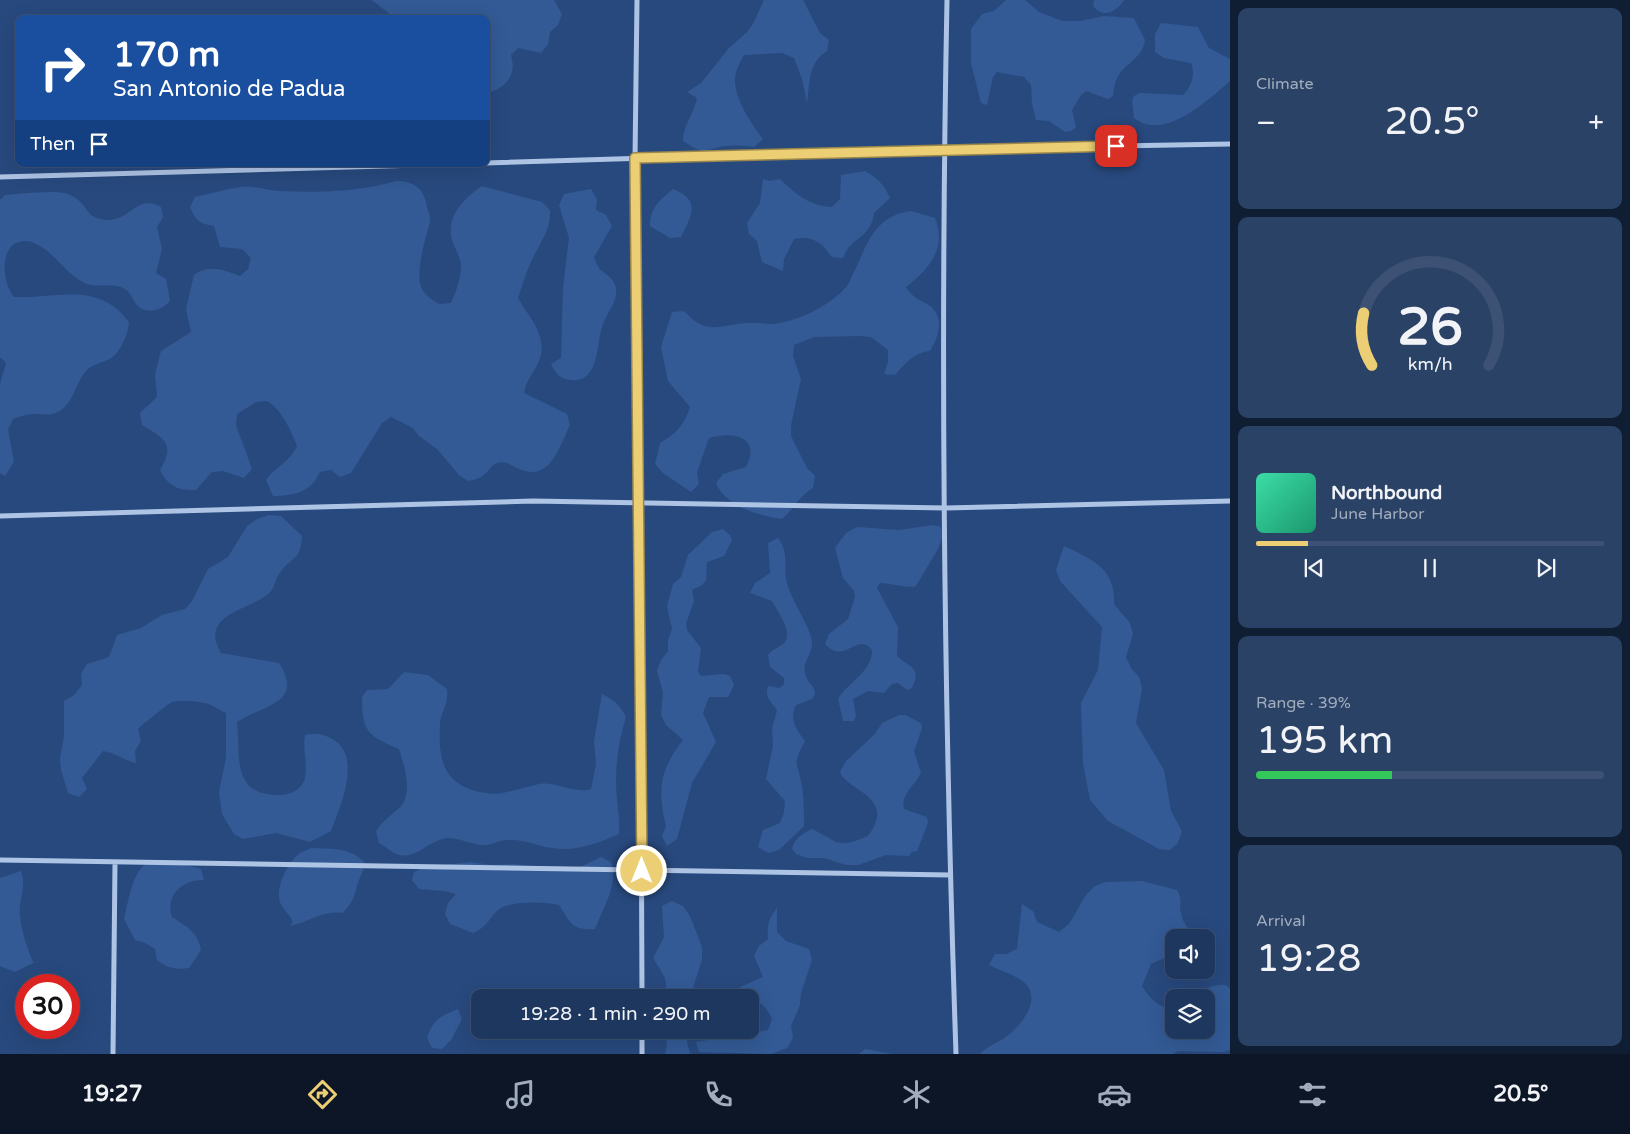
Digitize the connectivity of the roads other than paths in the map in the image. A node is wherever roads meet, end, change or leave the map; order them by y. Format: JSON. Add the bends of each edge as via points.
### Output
{"nodes":[{"id":1,"x":637,"y":0,"type":"edge"},
{"id":2,"x":947,"y":0,"type":"edge"},
{"id":3,"x":1230,"y":144,"type":"edge"},
{"id":4,"x":944,"y":149,"type":"junction"},
{"id":5,"x":635,"y":158,"type":"junction"},
{"id":6,"x":490,"y":163,"type":"edge"},
{"id":7,"x":350,"y":167,"type":"edge"},
{"id":8,"x":0,"y":177,"type":"edge"},
{"id":9,"x":1230,"y":501,"type":"edge"},
{"id":10,"x":640,"y":503,"type":"junction"},
{"id":11,"x":946,"y":508,"type":"junction"},
{"id":12,"x":0,"y":516,"type":"edge"},
{"id":13,"x":0,"y":860,"type":"edge"},
{"id":14,"x":115,"y":863,"type":"junction"},
{"id":15,"x":642,"y":871,"type":"junction"},
{"id":16,"x":950,"y":875,"type":"junction"},
{"id":17,"x":642,"y":989,"type":"edge"},
{"id":18,"x":642,"y":1039,"type":"edge"},
{"id":19,"x":113,"y":1054,"type":"edge"},
{"id":20,"x":642,"y":1054,"type":"edge"},
{"id":21,"x":956,"y":1054,"type":"edge"}],
"edges":[{"from":1,"to":5,"type":"street"},
{"from":2,"to":4,"type":"street"},
{"from":3,"to":4,"type":"street"},
{"from":4,"to":5,"type":"street"},
{"from":4,"to":11,"type":"street"},
{"from":5,"to":6,"type":"street"},
{"from":5,"to":10,"type":"street"},
{"from":7,"to":8,"type":"street"},
{"from":9,"to":11,"type":"street"},
{"from":10,"to":11,"type":"street"},
{"from":10,"to":12,"type":"street","via":[[533,501]]},
{"from":10,"to":15,"type":"street"},
{"from":11,"to":16,"type":"street"},
{"from":13,"to":14,"type":"street"},
{"from":14,"to":15,"type":"street"},
{"from":14,"to":19,"type":"street"},
{"from":15,"to":16,"type":"street"},
{"from":15,"to":17,"type":"street"},
{"from":16,"to":21,"type":"street"},
{"from":18,"to":20,"type":"street"}]}
